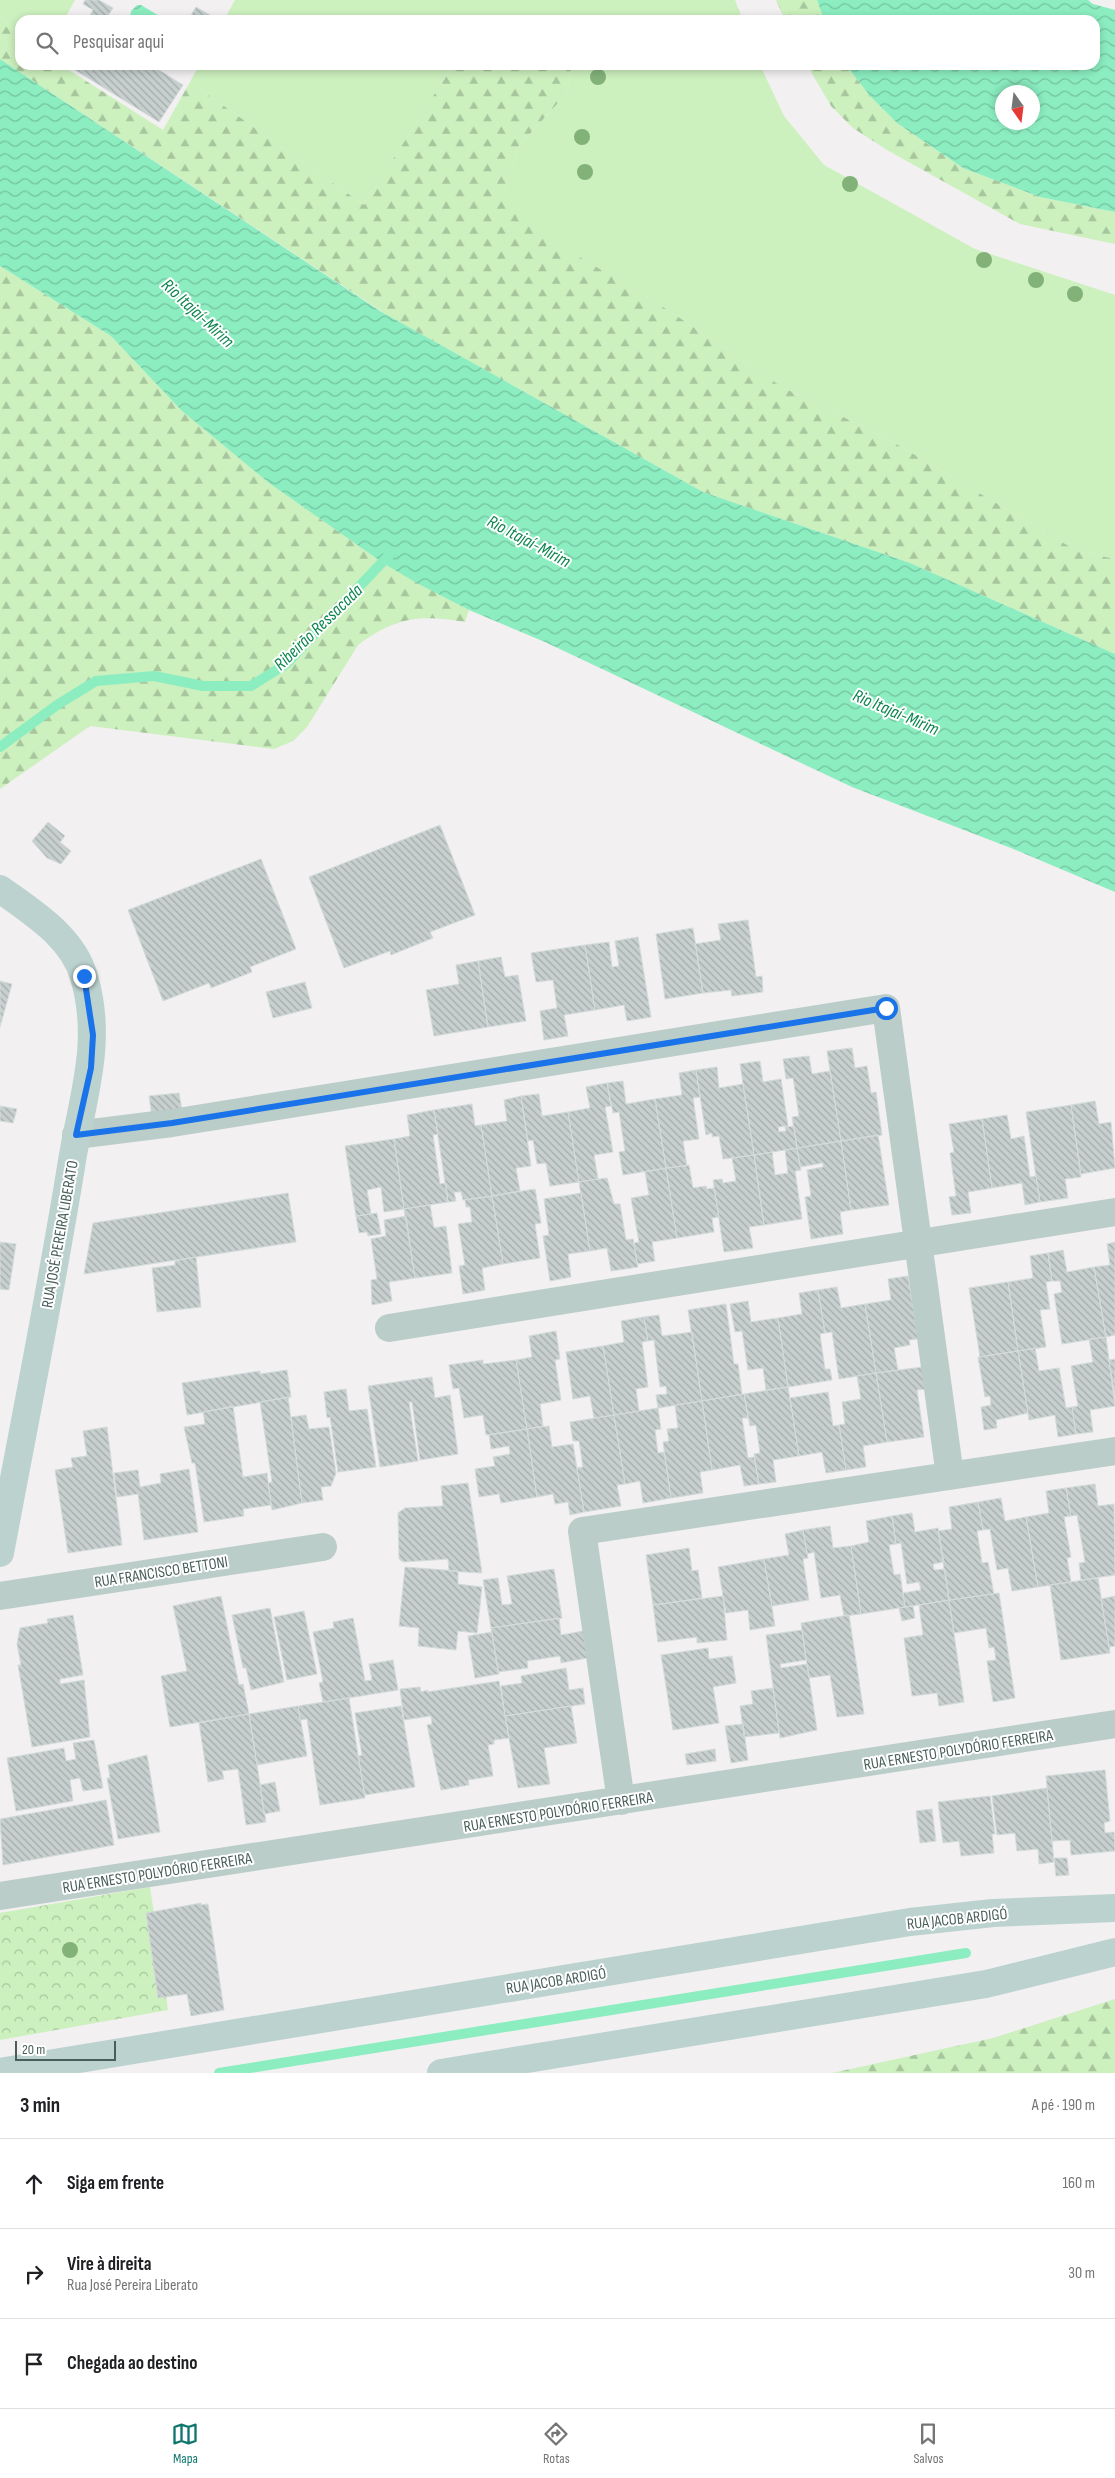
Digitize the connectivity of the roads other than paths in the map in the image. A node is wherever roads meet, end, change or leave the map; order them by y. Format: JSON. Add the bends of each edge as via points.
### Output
{"nodes":[{"id":1,"x":0,"y":889,"type":"edge"},
{"id":2,"x":76,"y":1135,"type":"junction"},
{"id":3,"x":1115,"y":1212,"type":"edge"},
{"id":4,"x":919,"y":1244,"type":"junction"},
{"id":5,"x":389,"y":1328,"type":"dead end"},
{"id":6,"x":1115,"y":1451,"type":"edge"},
{"id":7,"x":950,"y":1476,"type":"junction"},
{"id":8,"x":323,"y":1547,"type":"dead end"},
{"id":9,"x":0,"y":1553,"type":"edge"},
{"id":10,"x":0,"y":1596,"type":"edge"},
{"id":11,"x":1115,"y":1724,"type":"edge"},
{"id":12,"x":620,"y":1801,"type":"junction"},
{"id":13,"x":0,"y":1896,"type":"edge"},
{"id":14,"x":1115,"y":1908,"type":"edge"},
{"id":15,"x":1115,"y":1952,"type":"edge"},
{"id":16,"x":0,"y":2072,"type":"edge"},
{"id":17,"x":441,"y":2073,"type":"edge"}],
"edges":[{"from":1,"to":2,"type":"main road","name":"RUA JOSÉ PEREIRA LIBERATO","via":[[51,928],[70,949],[84,976],[93,1035],[91,1068]]},
{"from":2,"to":4,"type":"street","via":[[172,1123],[886,1008]]},
{"from":2,"to":9,"type":"main road","name":"RUA JOSÉ PEREIRA LIBERATO","via":[[54,1271]]},
{"from":3,"to":4,"type":"street"},
{"from":4,"to":5,"type":"street"},
{"from":4,"to":7,"type":"street"},
{"from":6,"to":7,"type":"street"},
{"from":7,"to":12,"type":"street","via":[[582,1530]]},
{"from":8,"to":10,"type":"street","name":"RUA FRANCISCO BETTONI"},
{"from":11,"to":12,"type":"street","name":"RUA ERNESTO POLYDÓRIO FERREIRA"},
{"from":12,"to":13,"type":"street","name":"RUA ERNESTO POLYDÓRIO FERREIRA"},
{"from":14,"to":16,"type":"main road","name":"RUA JACOB ARDIGÓ","via":[[993,1913],[910,1922]]},
{"from":15,"to":17,"type":"main road","via":[[986,1984]]}]}
